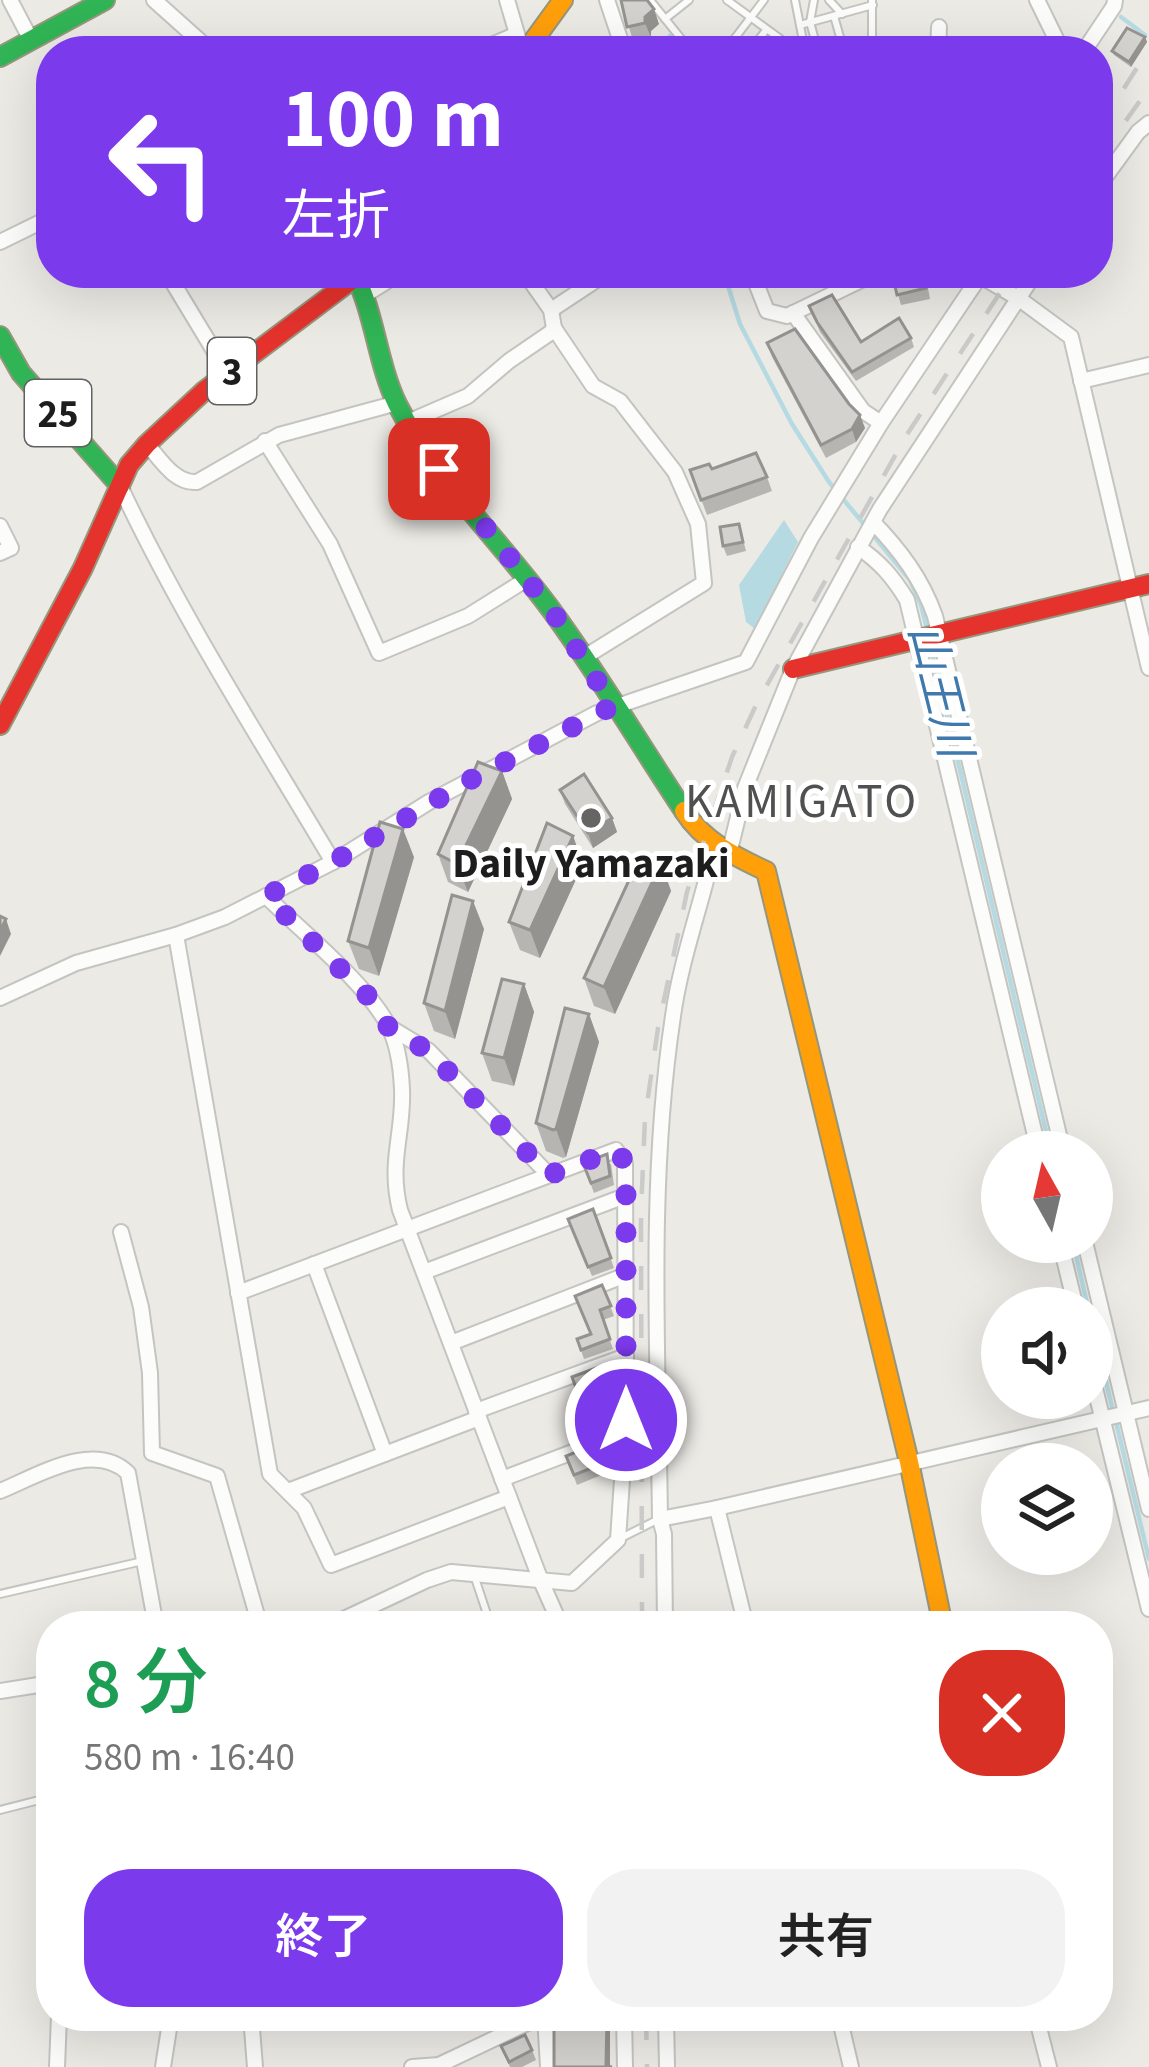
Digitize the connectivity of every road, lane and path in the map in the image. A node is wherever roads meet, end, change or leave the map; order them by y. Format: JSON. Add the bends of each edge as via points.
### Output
{"nodes":[{"id":1,"x":10,"y":0,"type":"edge"},
{"id":2,"x":105,"y":0,"type":"edge"},
{"id":3,"x":154,"y":0,"type":"edge"},
{"id":4,"x":507,"y":0,"type":"edge"},
{"id":5,"x":563,"y":0,"type":"edge"},
{"id":6,"x":608,"y":0,"type":"edge"},
{"id":7,"x":665,"y":0,"type":"edge"},
{"id":8,"x":689,"y":0,"type":"edge"},
{"id":9,"x":727,"y":0,"type":"edge"},
{"id":10,"x":764,"y":0,"type":"edge"},
{"id":11,"x":795,"y":0,"type":"edge"},
{"id":12,"x":814,"y":0,"type":"edge"},
{"id":13,"x":830,"y":0,"type":"edge"},
{"id":14,"x":1037,"y":0,"type":"edge"},
{"id":15,"x":1115,"y":0,"type":"edge"},
{"id":16,"x":653,"y":3,"type":"edge"},
{"id":17,"x":872,"y":3,"type":"edge"},
{"id":18,"x":838,"y":15,"type":"junction"},
{"id":19,"x":750,"y":17,"type":"junction"},
{"id":20,"x":665,"y":19,"type":"junction"},
{"id":21,"x":810,"y":22,"type":"junction"},
{"id":22,"x":800,"y":25,"type":"junction"},
{"id":23,"x":939,"y":26,"type":"dead end"},
{"id":24,"x":766,"y":29,"type":"junction"},
{"id":25,"x":39,"y":36,"type":"edge"},
{"id":26,"x":195,"y":36,"type":"edge"},
{"id":27,"x":519,"y":36,"type":"edge"},
{"id":28,"x":531,"y":36,"type":"edge"},
{"id":29,"x":619,"y":36,"type":"edge"},
{"id":30,"x":679,"y":36,"type":"edge"},
{"id":31,"x":736,"y":36,"type":"edge"},
{"id":32,"x":761,"y":36,"type":"edge"},
{"id":33,"x":777,"y":36,"type":"edge"},
{"id":34,"x":800,"y":36,"type":"edge"},
{"id":35,"x":814,"y":36,"type":"edge"},
{"id":36,"x":842,"y":36,"type":"edge"},
{"id":37,"x":872,"y":36,"type":"edge"},
{"id":38,"x":939,"y":36,"type":"edge"},
{"id":39,"x":1055,"y":36,"type":"edge"},
{"id":40,"x":1094,"y":36,"type":"edge"},
{"id":41,"x":36,"y":38,"type":"edge"},
{"id":42,"x":32,"y":40,"type":"junction"},
{"id":43,"x":0,"y":57,"type":"edge"},
{"id":44,"x":1149,"y":123,"type":"edge"},
{"id":45,"x":1113,"y":167,"type":"edge"},
{"id":46,"x":36,"y":225,"type":"edge"},
{"id":47,"x":0,"y":242,"type":"edge"},
{"id":48,"x":176,"y":288,"type":"edge"},
{"id":49,"x":348,"y":288,"type":"edge"},
{"id":50,"x":361,"y":288,"type":"edge"},
{"id":51,"x":536,"y":288,"type":"edge"},
{"id":52,"x":584,"y":288,"type":"edge"},
{"id":53,"x":758,"y":288,"type":"edge"},
{"id":54,"x":844,"y":288,"type":"edge"},
{"id":55,"x":973,"y":288,"type":"edge"},
{"id":56,"x":1002,"y":288,"type":"edge"},
{"id":57,"x":1025,"y":288,"type":"edge"},
{"id":58,"x":1018,"y":298,"type":"junction"},
{"id":59,"x":551,"y":310,"type":"junction"},
{"id":60,"x":793,"y":313,"type":"junction"},
{"id":61,"x":554,"y":328,"type":"junction"},
{"id":62,"x":0,"y":336,"type":"edge"},
{"id":63,"x":1149,"y":365,"type":"edge"},
{"id":64,"x":228,"y":374,"type":"junction"},
{"id":65,"x":1081,"y":381,"type":"junction"},
{"id":66,"x":397,"y":404,"type":"junction"},
{"id":67,"x":407,"y":422,"type":"junction"},
{"id":68,"x":881,"y":423,"type":"junction"},
{"id":69,"x":265,"y":441,"type":"junction"},
{"id":70,"x":147,"y":444,"type":"junction"},
{"id":71,"x":120,"y":486,"type":"junction"},
{"id":72,"x":0,"y":526,"type":"edge"},
{"id":73,"x":866,"y":533,"type":"junction"},
{"id":74,"x":0,"y":553,"type":"edge"},
{"id":75,"x":527,"y":579,"type":"junction"},
{"id":76,"x":1140,"y":586,"type":"edge"},
{"id":77,"x":928,"y":637,"type":"junction"},
{"id":78,"x":583,"y":658,"type":"junction"},
{"id":79,"x":1149,"y":668,"type":"edge"},
{"id":80,"x":793,"y":669,"type":"junction"},
{"id":81,"x":613,"y":706,"type":"junction"},
{"id":82,"x":0,"y":725,"type":"edge"},
{"id":83,"x":729,"y":854,"type":"junction"},
{"id":84,"x":333,"y":862,"type":"junction"},
{"id":85,"x":266,"y":896,"type":"junction"},
{"id":86,"x":176,"y":935,"type":"junction"},
{"id":87,"x":0,"y":998,"type":"edge"},
{"id":88,"x":389,"y":1028,"type":"junction"},
{"id":89,"x":1034,"y":1131,"type":"edge"},
{"id":90,"x":1057,"y":1131,"type":"edge"},
{"id":91,"x":549,"y":1175,"type":"junction"},
{"id":92,"x":626,"y":1196,"type":"junction"},
{"id":93,"x":407,"y":1228,"type":"junction"},
{"id":94,"x":121,"y":1232,"type":"dead end"},
{"id":95,"x":1088,"y":1263,"type":"edge"},
{"id":96,"x":314,"y":1264,"type":"junction"},
{"id":97,"x":424,"y":1272,"type":"junction"},
{"id":98,"x":626,"y":1275,"type":"junction"},
{"id":99,"x":238,"y":1294,"type":"junction"},
{"id":100,"x":451,"y":1343,"type":"junction"},
{"id":101,"x":626,"y":1357,"type":"junction"},
{"id":102,"x":1149,"y":1408,"type":"edge"},
{"id":103,"x":478,"y":1415,"type":"junction"},
{"id":104,"x":1114,"y":1416,"type":"junction"},
{"id":105,"x":625,"y":1432,"type":"junction"},
{"id":106,"x":152,"y":1453,"type":"junction"},
{"id":107,"x":386,"y":1454,"type":"junction"},
{"id":108,"x":909,"y":1462,"type":"junction"},
{"id":109,"x":128,"y":1473,"type":"junction"},
{"id":110,"x":502,"y":1479,"type":"junction"},
{"id":111,"x":0,"y":1491,"type":"edge"},
{"id":112,"x":288,"y":1491,"type":"junction"},
{"id":113,"x":509,"y":1497,"type":"junction"},
{"id":114,"x":717,"y":1508,"type":"junction"},
{"id":115,"x":1149,"y":1509,"type":"edge"},
{"id":116,"x":660,"y":1519,"type":"junction"},
{"id":117,"x":617,"y":1540,"type":"junction"},
{"id":118,"x":145,"y":1561,"type":"junction"},
{"id":119,"x":472,"y":1572,"type":"junction"},
{"id":120,"x":541,"y":1581,"type":"junction"},
{"id":121,"x":0,"y":1594,"type":"edge"},
{"id":122,"x":364,"y":1610,"type":"edge"},
{"id":123,"x":1149,"y":1610,"type":"edge"},
{"id":124,"x":154,"y":1611,"type":"edge"},
{"id":125,"x":256,"y":1611,"type":"edge"},
{"id":126,"x":486,"y":1611,"type":"edge"},
{"id":127,"x":554,"y":1611,"type":"edge"},
{"id":128,"x":665,"y":1611,"type":"edge"},
{"id":129,"x":742,"y":1611,"type":"edge"},
{"id":130,"x":940,"y":1611,"type":"edge"},
{"id":131,"x":36,"y":1685,"type":"edge"},
{"id":132,"x":0,"y":1691,"type":"edge"},
{"id":133,"x":36,"y":1801,"type":"edge"},
{"id":134,"x":0,"y":1810,"type":"edge"},
{"id":135,"x":58,"y":2031,"type":"edge"},
{"id":136,"x":169,"y":2031,"type":"edge"},
{"id":137,"x":252,"y":2031,"type":"edge"},
{"id":138,"x":512,"y":2031,"type":"edge"},
{"id":139,"x":545,"y":2031,"type":"edge"},
{"id":140,"x":624,"y":2031,"type":"edge"},
{"id":141,"x":666,"y":2031,"type":"edge"},
{"id":142,"x":843,"y":2031,"type":"edge"},
{"id":143,"x":1040,"y":2031,"type":"edge"},
{"id":144,"x":57,"y":2067,"type":"edge"},
{"id":145,"x":163,"y":2067,"type":"edge"},
{"id":146,"x":255,"y":2067,"type":"edge"},
{"id":147,"x":412,"y":2067,"type":"edge"},
{"id":148,"x":548,"y":2067,"type":"edge"},
{"id":149,"x":625,"y":2067,"type":"edge"},
{"id":150,"x":667,"y":2067,"type":"edge"},
{"id":151,"x":851,"y":2067,"type":"edge"},
{"id":152,"x":1049,"y":2067,"type":"edge"}],
"edges":[{"from":1,"to":42,"type":"street"},
{"from":2,"to":25,"type":"street"},
{"from":3,"to":26,"type":"street"},
{"from":4,"to":27,"type":"street"},
{"from":5,"to":28,"type":"street"},
{"from":6,"to":29,"type":"street"},
{"from":7,"to":16,"type":"lane"},
{"from":8,"to":20,"type":"lane"},
{"from":9,"to":19,"type":"lane"},
{"from":10,"to":19,"type":"lane"},
{"from":11,"to":22,"type":"lane"},
{"from":12,"to":21,"type":"lane"},
{"from":13,"to":18,"type":"lane"},
{"from":14,"to":39,"type":"street"},
{"from":15,"to":40,"type":"street"},
{"from":16,"to":20,"type":"lane"},
{"from":17,"to":18,"type":"lane"},
{"from":17,"to":37,"type":"lane"},
{"from":18,"to":21,"type":"lane"},
{"from":18,"to":36,"type":"lane"},
{"from":19,"to":24,"type":"lane"},
{"from":19,"to":31,"type":"lane"},
{"from":20,"to":30,"type":"lane"},
{"from":21,"to":22,"type":"lane"},
{"from":21,"to":35,"type":"lane"},
{"from":22,"to":34,"type":"lane"},
{"from":23,"to":38,"type":"street"},
{"from":24,"to":32,"type":"lane"},
{"from":24,"to":33,"type":"lane"},
{"from":41,"to":42,"type":"street"},
{"from":42,"to":43,"type":"street"},
{"from":44,"to":45,"type":"street"},
{"from":46,"to":47,"type":"street"},
{"from":48,"to":64,"type":"street"},
{"from":49,"to":64,"type":"street","number":"3"},
{"from":50,"to":66,"type":"street"},
{"from":51,"to":59,"type":"street"},
{"from":52,"to":59,"type":"street"},
{"from":53,"to":60,"type":"street","via":[[767,311]]},
{"from":54,"to":60,"type":"street"},
{"from":55,"to":68,"type":"street"},
{"from":56,"to":58,"type":"street"},
{"from":57,"to":58,"type":"street"},
{"from":58,"to":65,"type":"street","via":[[1071,337]]},
{"from":58,"to":73,"type":"street"},
{"from":59,"to":61,"type":"street"},
{"from":60,"to":68,"type":"street","via":[[863,411]]},
{"from":61,"to":67,"type":"street","via":[[468,396]]},
{"from":61,"to":78,"type":"street","via":[[593,386],[620,401],[674,472],[698,524],[704,583]]},
{"from":62,"to":71,"type":"street","number":"25","via":[[21,373]]},
{"from":63,"to":65,"type":"street"},
{"from":64,"to":70,"type":"street","number":"3"},
{"from":65,"to":76,"type":"street"},
{"from":66,"to":67,"type":"street"},
{"from":66,"to":69,"type":"street"},
{"from":67,"to":75,"type":"street"},
{"from":68,"to":81,"type":"street","via":[[746,662]]},
{"from":69,"to":70,"type":"street","via":[[187,483]]},
{"from":69,"to":75,"type":"street","via":[[330,544],[379,653],[469,616]]},
{"from":70,"to":71,"type":"street","number":"3"},
{"from":71,"to":82,"type":"street","number":"3"},
{"from":71,"to":84,"type":"street"},
{"from":72,"to":74,"type":"street","via":[[11,548]]},
{"from":73,"to":77,"type":"street"},
{"from":73,"to":77,"type":"street","via":[[898,548],[915,573],[930,602]]},
{"from":73,"to":80,"type":"street"},
{"from":75,"to":78,"type":"street"},
{"from":76,"to":77,"type":"street"},
{"from":76,"to":79,"type":"street"},
{"from":77,"to":80,"type":"street"},
{"from":77,"to":89,"type":"street"},
{"from":77,"to":90,"type":"street"},
{"from":78,"to":81,"type":"street"},
{"from":80,"to":83,"type":"street","via":[[745,788]]},
{"from":81,"to":83,"type":"street","via":[[694,826]]},
{"from":81,"to":84,"type":"street","via":[[448,791]]},
{"from":83,"to":108,"type":"street","via":[[766,871],[770,881]]},
{"from":83,"to":116,"type":"street","via":[[710,865],[673,1011],[661,1118]]},
{"from":84,"to":85,"type":"street"},
{"from":85,"to":86,"type":"street"},
{"from":85,"to":88,"type":"street","via":[[371,999]]},
{"from":86,"to":87,"type":"street","via":[[76,963]]},
{"from":86,"to":99,"type":"street"},
{"from":88,"to":91,"type":"street","via":[[428,1051]]},
{"from":88,"to":93,"type":"street","via":[[403,1093],[395,1186]]},
{"from":91,"to":92,"type":"street","via":[[616,1150],[626,1163]]},
{"from":91,"to":93,"type":"street"},
{"from":92,"to":97,"type":"street"},
{"from":92,"to":98,"type":"street"},
{"from":93,"to":96,"type":"street"},
{"from":93,"to":97,"type":"street"},
{"from":94,"to":106,"type":"street","via":[[141,1307]]},
{"from":95,"to":104,"type":"street"},
{"from":96,"to":99,"type":"street"},
{"from":96,"to":107,"type":"street"},
{"from":97,"to":100,"type":"street"},
{"from":98,"to":100,"type":"street"},
{"from":98,"to":101,"type":"street"},
{"from":99,"to":112,"type":"street","via":[[270,1474]]},
{"from":100,"to":103,"type":"street"},
{"from":101,"to":103,"type":"street"},
{"from":101,"to":105,"type":"street"},
{"from":102,"to":104,"type":"street"},
{"from":103,"to":107,"type":"street"},
{"from":103,"to":110,"type":"street"},
{"from":104,"to":108,"type":"street"},
{"from":104,"to":115,"type":"street"},
{"from":104,"to":123,"type":"street"},
{"from":105,"to":110,"type":"street"},
{"from":105,"to":117,"type":"street"},
{"from":106,"to":109,"type":"street"},
{"from":106,"to":125,"type":"street","via":[[217,1476]]},
{"from":107,"to":112,"type":"street"},
{"from":108,"to":114,"type":"street"},
{"from":108,"to":130,"type":"street"},
{"from":109,"to":111,"type":"street","via":[[87,1457]]},
{"from":109,"to":118,"type":"street"},
{"from":110,"to":113,"type":"street"},
{"from":112,"to":113,"type":"street","via":[[331,1565]]},
{"from":113,"to":120,"type":"street"},
{"from":114,"to":116,"type":"street"},
{"from":114,"to":129,"type":"street"},
{"from":116,"to":117,"type":"lane"},
{"from":116,"to":128,"type":"street"},
{"from":117,"to":120,"type":"street","via":[[572,1583]]},
{"from":118,"to":121,"type":"lane"},
{"from":118,"to":124,"type":"street"},
{"from":119,"to":120,"type":"street"},
{"from":119,"to":122,"type":"street","via":[[427,1580]]},
{"from":119,"to":126,"type":"lane"},
{"from":120,"to":127,"type":"street"},
{"from":131,"to":132,"type":"street"},
{"from":133,"to":134,"type":"lane"},
{"from":135,"to":144,"type":"street"},
{"from":136,"to":145,"type":"street"},
{"from":137,"to":146,"type":"street"},
{"from":138,"to":147,"type":"street","via":[[439,2065]]},
{"from":139,"to":148,"type":"street"},
{"from":140,"to":149,"type":"street"},
{"from":141,"to":150,"type":"street"},
{"from":142,"to":151,"type":"street"},
{"from":143,"to":152,"type":"street"}]}
